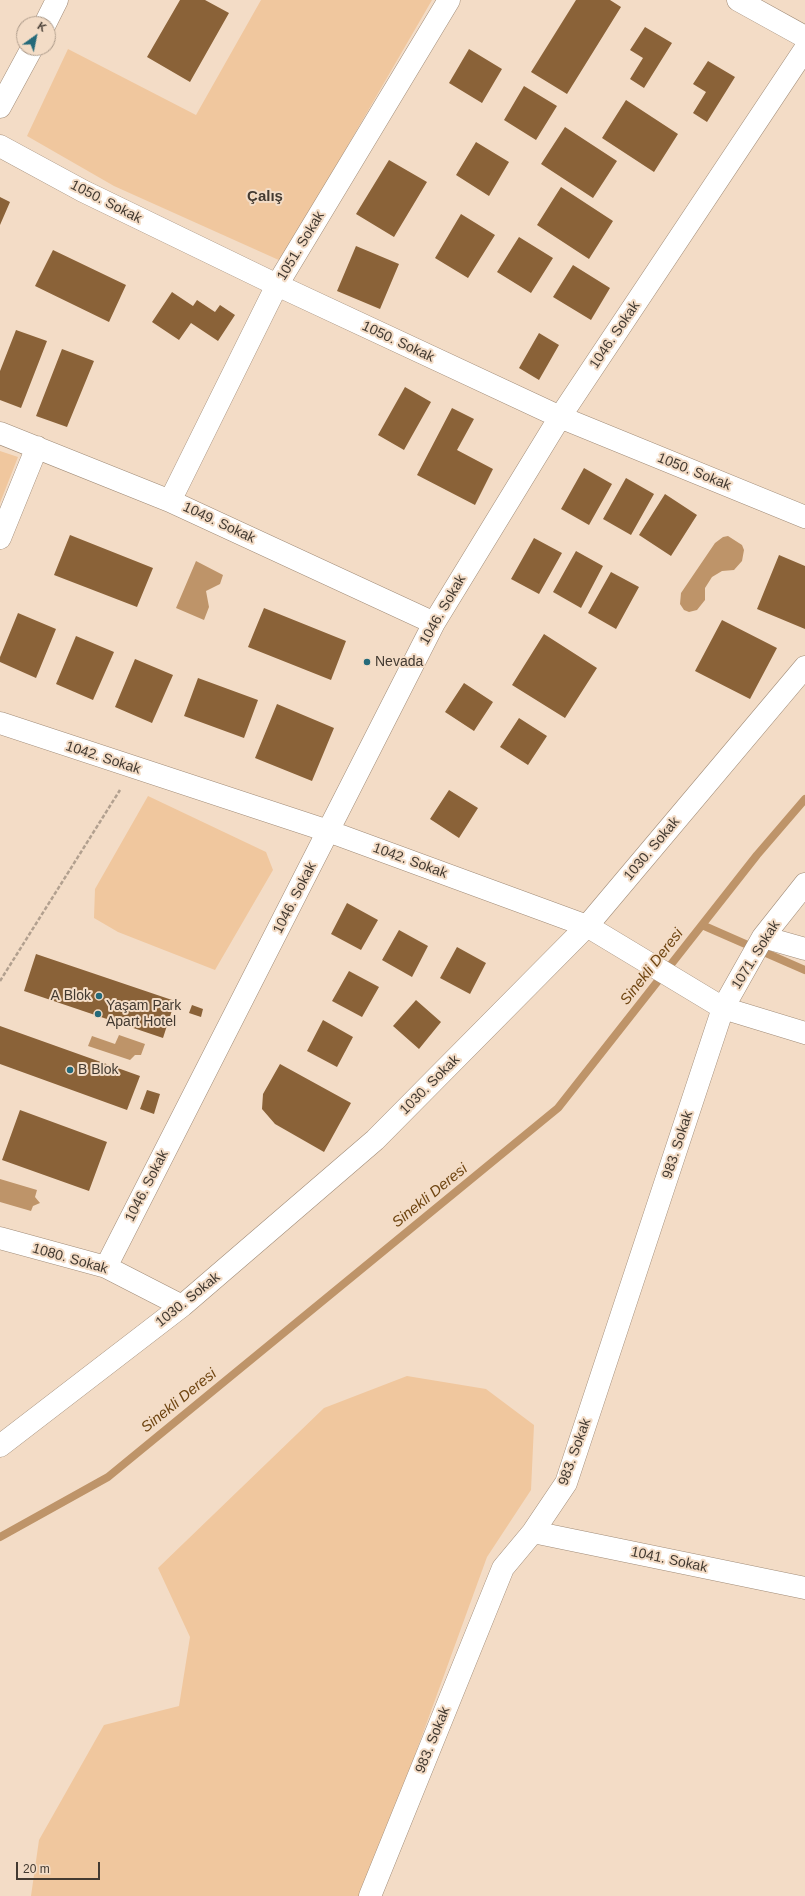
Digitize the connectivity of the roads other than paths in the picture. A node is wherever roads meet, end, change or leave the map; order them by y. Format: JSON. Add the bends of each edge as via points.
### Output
{"nodes":[{"id":1,"x":57,"y":0,"type":"edge"},
{"id":2,"x":449,"y":0,"type":"edge"},
{"id":3,"x":738,"y":0,"type":"edge"},
{"id":4,"x":48,"y":16,"type":"edge"},
{"id":5,"x":805,"y":37,"type":"edge"},
{"id":6,"x":805,"y":50,"type":"edge"},
{"id":7,"x":28,"y":56,"type":"edge"},
{"id":8,"x":0,"y":107,"type":"edge"},
{"id":9,"x":0,"y":146,"type":"edge"},
{"id":10,"x":277,"y":285,"type":"junction"},
{"id":11,"x":560,"y":417,"type":"junction"},
{"id":12,"x":0,"y":432,"type":"edge"},
{"id":13,"x":37,"y":447,"type":"junction"},
{"id":14,"x":170,"y":501,"type":"junction"},
{"id":15,"x":805,"y":517,"type":"edge"},
{"id":16,"x":0,"y":538,"type":"edge"},
{"id":17,"x":434,"y":623,"type":"junction"},
{"id":18,"x":805,"y":667,"type":"edge"},
{"id":19,"x":0,"y":724,"type":"edge"},
{"id":20,"x":328,"y":831,"type":"junction"},
{"id":21,"x":805,"y":884,"type":"edge"},
{"id":22,"x":586,"y":926,"type":"junction"},
{"id":23,"x":764,"y":937,"type":"junction"},
{"id":24,"x":805,"y":949,"type":"edge"},
{"id":25,"x":723,"y":1008,"type":"junction"},
{"id":26,"x":805,"y":1033,"type":"edge"},
{"id":27,"x":0,"y":1238,"type":"edge"},
{"id":28,"x":106,"y":1267,"type":"junction"},
{"id":29,"x":182,"y":1306,"type":"junction"},
{"id":30,"x":0,"y":1446,"type":"edge"},
{"id":31,"x":533,"y":1532,"type":"junction"},
{"id":32,"x":805,"y":1588,"type":"edge"},
{"id":33,"x":370,"y":1896,"type":"edge"}],
"edges":[{"from":1,"to":4,"type":"street"},
{"from":2,"to":10,"type":"street","name":"1051. Sokak"},
{"from":3,"to":5,"type":"street"},
{"from":6,"to":11,"type":"street","name":"1046. Sokak"},
{"from":7,"to":8,"type":"street"},
{"from":9,"to":10,"type":"street","name":"1050. Sokak","via":[[83,191]]},
{"from":10,"to":11,"type":"street","name":"1050. Sokak"},
{"from":10,"to":14,"type":"street","name":"1051. Sokak"},
{"from":11,"to":15,"type":"street","name":"1050. Sokak"},
{"from":11,"to":17,"type":"street","name":"1046. Sokak"},
{"from":12,"to":13,"type":"street","name":"1049. Sokak"},
{"from":13,"to":14,"type":"street","name":"1049. Sokak"},
{"from":13,"to":16,"type":"street"},
{"from":14,"to":17,"type":"street","name":"1049. Sokak"},
{"from":17,"to":20,"type":"street","name":"1046. Sokak"},
{"from":18,"to":22,"type":"street","name":"1030. Sokak"},
{"from":19,"to":20,"type":"street","name":"1042. Sokak"},
{"from":20,"to":22,"type":"street","name":"1042. Sokak"},
{"from":20,"to":28,"type":"street","name":"1046. Sokak"},
{"from":21,"to":23,"type":"street","name":"1071. Sokak"},
{"from":22,"to":25,"type":"street","name":"1042. Sokak"},
{"from":22,"to":29,"type":"street","name":"1030. Sokak","via":[[375,1140]]},
{"from":23,"to":24,"type":"street"},
{"from":23,"to":25,"type":"street","name":"1071. Sokak"},
{"from":25,"to":26,"type":"street","name":"1042. Sokak"},
{"from":25,"to":31,"type":"street","name":"983. Sokak","via":[[566,1483]]},
{"from":27,"to":28,"type":"street","name":"1080. Sokak"},
{"from":28,"to":29,"type":"street","name":"1080. Sokak"},
{"from":29,"to":30,"type":"street","name":"1030. Sokak"},
{"from":31,"to":32,"type":"street","name":"1041. Sokak"},
{"from":31,"to":33,"type":"street","name":"983. Sokak","via":[[503,1568]]}]}
